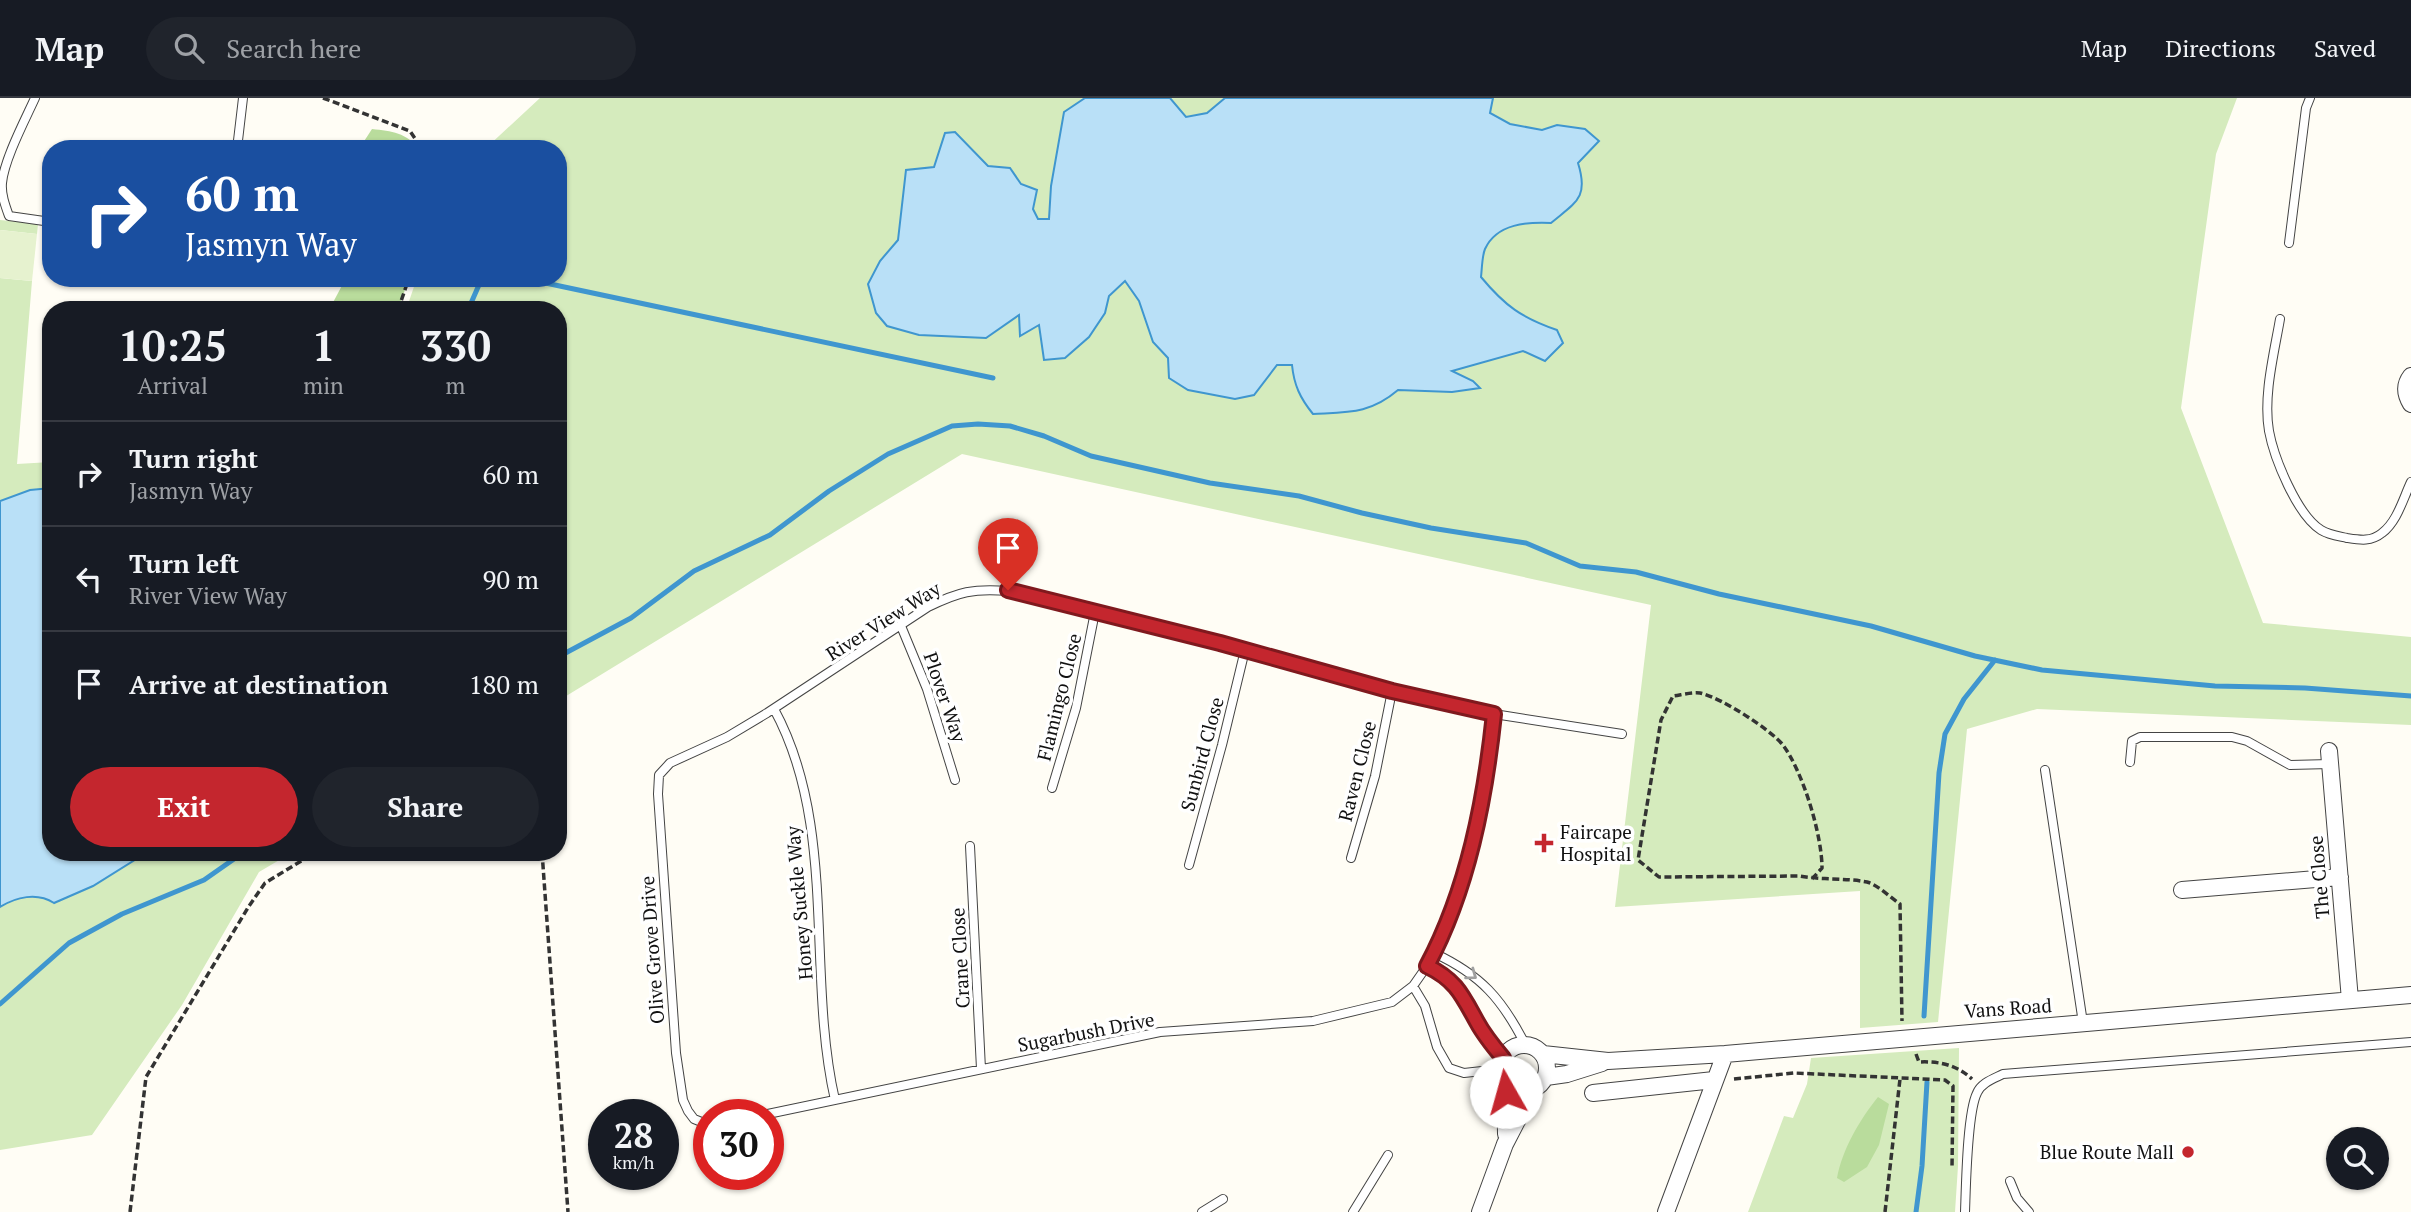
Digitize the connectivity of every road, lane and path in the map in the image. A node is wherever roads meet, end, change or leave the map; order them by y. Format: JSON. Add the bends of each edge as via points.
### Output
{"nodes":[{"id":1,"x":35,"y":98,"type":"edge"},
{"id":2,"x":243,"y":98,"type":"edge"},
{"id":3,"x":323,"y":98,"type":"edge"},
{"id":4,"x":2310,"y":98,"type":"edge"},
{"id":5,"x":238,"y":140,"type":"edge"},
{"id":6,"x":416,"y":140,"type":"edge"},
{"id":7,"x":42,"y":221,"type":"edge"},
{"id":8,"x":2289,"y":243,"type":"dead end"},
{"id":9,"x":2280,"y":319,"type":"dead end"},
{"id":10,"x":2411,"y":376,"type":"edge"},
{"id":11,"x":2411,"y":404,"type":"edge"},
{"id":12,"x":2411,"y":482,"type":"edge"},
{"id":13,"x":1095,"y":612,"type":"junction"},
{"id":14,"x":901,"y":626,"type":"junction"},
{"id":15,"x":1245,"y":650,"type":"junction"},
{"id":16,"x":1392,"y":691,"type":"junction"},
{"id":17,"x":774,"y":709,"type":"junction"},
{"id":18,"x":1494,"y":714,"type":"junction"},
{"id":19,"x":1622,"y":734,"type":"dead end"},
{"id":20,"x":2329,"y":758,"type":"joint"},
{"id":21,"x":2130,"y":762,"type":"dead end"},
{"id":22,"x":670,"y":763,"type":"joint"},
{"id":23,"x":2045,"y":770,"type":"dead end"},
{"id":24,"x":955,"y":780,"type":"dead end"},
{"id":25,"x":1052,"y":788,"type":"dead end"},
{"id":26,"x":970,"y":846,"type":"dead end"},
{"id":27,"x":1351,"y":858,"type":"dead end"},
{"id":28,"x":301,"y":861,"type":"edge"},
{"id":29,"x":543,"y":861,"type":"edge"},
{"id":30,"x":1189,"y":865,"type":"dead end"},
{"id":31,"x":2340,"y":877,"type":"junction"},
{"id":32,"x":1812,"y":878,"type":"junction"},
{"id":33,"x":2182,"y":890,"type":"dead end"},
{"id":34,"x":1434,"y":953,"type":"junction"},
{"id":35,"x":1427,"y":966,"type":"junction"},
{"id":36,"x":1413,"y":986,"type":"junction"},
{"id":37,"x":2411,"y":995,"type":"edge"},
{"id":38,"x":2350,"y":1000,"type":"junction"},
{"id":39,"x":2083,"y":1023,"type":"junction"},
{"id":40,"x":1903,"y":1037,"type":"junction"},
{"id":41,"x":2411,"y":1042,"type":"edge"},
{"id":42,"x":1525,"y":1044,"type":"junction"},
{"id":43,"x":1915,"y":1051,"type":"dead end"},
{"id":44,"x":1543,"y":1054,"type":"junction"},
{"id":45,"x":1725,"y":1054,"type":"junction"},
{"id":46,"x":1608,"y":1061,"type":"junction"},
{"id":47,"x":981,"y":1069,"type":"junction"},
{"id":48,"x":1503,"y":1070,"type":"junction"},
{"id":49,"x":1546,"y":1077,"type":"junction"},
{"id":50,"x":1900,"y":1079,"type":"junction"},
{"id":51,"x":1714,"y":1080,"type":"junction"},
{"id":52,"x":1982,"y":1087,"type":"junction"},
{"id":53,"x":1533,"y":1090,"type":"junction"},
{"id":54,"x":1593,"y":1093,"type":"dead end"},
{"id":55,"x":835,"y":1100,"type":"junction"},
{"id":56,"x":784,"y":1111,"type":"edge"},
{"id":57,"x":693,"y":1118,"type":"edge"},
{"id":58,"x":1505,"y":1144,"type":"junction"},
{"id":59,"x":1388,"y":1155,"type":"dead end"},
{"id":60,"x":1952,"y":1174,"type":"dead end"},
{"id":61,"x":2010,"y":1181,"type":"dead end"},
{"id":62,"x":1223,"y":1199,"type":"dead end"},
{"id":63,"x":130,"y":1212,"type":"edge"},
{"id":64,"x":568,"y":1212,"type":"edge"},
{"id":65,"x":1202,"y":1212,"type":"edge"},
{"id":66,"x":1353,"y":1212,"type":"edge"},
{"id":67,"x":1479,"y":1212,"type":"edge"},
{"id":68,"x":1666,"y":1212,"type":"edge"},
{"id":69,"x":1885,"y":1212,"type":"edge"},
{"id":70,"x":1965,"y":1212,"type":"edge"},
{"id":71,"x":2029,"y":1212,"type":"edge"}],
"edges":[{"from":1,"to":7,"type":"lane","via":[[2,180],[2,192],[9,216]]},
{"from":2,"to":5,"type":"lane"},
{"from":3,"to":6,"type":"path","via":[[410,131]]},
{"from":4,"to":8,"type":"lane"},
{"from":9,"to":12,"type":"lane","via":[[2268,401],[2269,428],[2286,477],[2311,522],[2330,534],[2370,540],[2393,521]]},
{"from":10,"to":11,"type":"street","via":[[2406,392]]},
{"from":13,"to":14,"type":"lane","name":"River View Way","via":[[982,588],[957,593]]},
{"from":13,"to":15,"type":"lane","name":"River View Way"},
{"from":13,"to":25,"type":"lane","name":"Flamingo Close","via":[[1076,708]]},
{"from":14,"to":17,"type":"lane","name":"River View Way"},
{"from":14,"to":24,"type":"lane","name":"Plover Way","via":[[927,689]]},
{"from":15,"to":16,"type":"lane","name":"River View Way"},
{"from":15,"to":30,"type":"lane","name":"Sunbird Close"},
{"from":16,"to":18,"type":"lane","name":"River View Way"},
{"from":16,"to":27,"type":"lane","name":"Raven Close","via":[[1375,776]]},
{"from":17,"to":22,"type":"lane","name":"River View Way"},
{"from":17,"to":55,"type":"lane","name":"Honey Suckle Way","via":[[796,758],[808,820]]},
{"from":18,"to":19,"type":"lane","name":"River View Way"},
{"from":18,"to":34,"type":"lane","via":[[1474,839]]},
{"from":20,"to":21,"type":"lane","via":[[2290,765],[2232,737],[2136,738]]},
{"from":20,"to":31,"type":"street","name":"The Close"},
{"from":22,"to":57,"type":"lane","name":"Olive Grove Drive","via":[[657,784],[676,1053],[683,1100]]},
{"from":23,"to":39,"type":"lane"},
{"from":26,"to":47,"type":"lane","name":"Crane Close"},
{"from":28,"to":63,"type":"path","via":[[265,883],[146,1076]]},
{"from":29,"to":64,"type":"path"},
{"from":31,"to":33,"type":"street"},
{"from":31,"to":38,"type":"street","name":"The Close"},
{"from":32,"to":32,"type":"path","via":[[1659,877],[1639,860],[1661,720],[1673,696],[1699,693],[1735,708],[1782,744],[1807,792],[1822,852],[1822,868]]},
{"from":32,"to":40,"type":"path","via":[[1869,882],[1900,905]]},
{"from":34,"to":35,"type":"lane"},
{"from":34,"to":42,"type":"lane","one_way":true,"via":[[1486,986],[1504,1006]]},
{"from":35,"to":36,"type":"lane"},
{"from":35,"to":48,"type":"lane","via":[[1454,984]]},
{"from":36,"to":47,"type":"lane","name":"Sugarbush Drive","via":[[1392,1002],[1313,1021],[1160,1032]]},
{"from":36,"to":48,"type":"lane","via":[[1449,1068],[1464,1073]]},
{"from":37,"to":38,"type":"street","name":"Vans Road"},
{"from":38,"to":39,"type":"street","name":"Vans Road"},
{"from":39,"to":40,"type":"street","name":"Vans Road"},
{"from":40,"to":45,"type":"street","name":"Vans Road"},
{"from":41,"to":52,"type":"lane","via":[[2003,1074]]},
{"from":42,"to":44,"type":"street"},
{"from":42,"to":48,"type":"street","via":[[1508,1051]]},
{"from":43,"to":52,"type":"path","via":[[1919,1062],[1939,1061],[1965,1072]]},
{"from":44,"to":46,"type":"street","name":"Vans Road"},
{"from":44,"to":49,"type":"street"},
{"from":45,"to":46,"type":"street","name":"Vans Road"},
{"from":45,"to":51,"type":"street"},
{"from":46,"to":49,"type":"street","name":"Vans Road"},
{"from":47,"to":55,"type":"lane","name":"Sugarbush Drive"},
{"from":48,"to":53,"type":"street","via":[[1513,1089]]},
{"from":48,"to":58,"type":"street"},
{"from":49,"to":53,"type":"street"},
{"from":50,"to":51,"type":"path","via":[[1794,1073]]},
{"from":50,"to":60,"type":"path","via":[[1938,1079],[1953,1086]]},
{"from":50,"to":69,"type":"path"},
{"from":51,"to":54,"type":"street"},
{"from":51,"to":68,"type":"street"},
{"from":52,"to":70,"type":"lane","via":[[1972,1109]]},
{"from":53,"to":58,"type":"street"},
{"from":55,"to":56,"type":"lane","name":"Sugarbush Drive"},
{"from":58,"to":67,"type":"street"},
{"from":59,"to":66,"type":"lane"},
{"from":61,"to":71,"type":"lane"},
{"from":62,"to":65,"type":"lane"}]}
